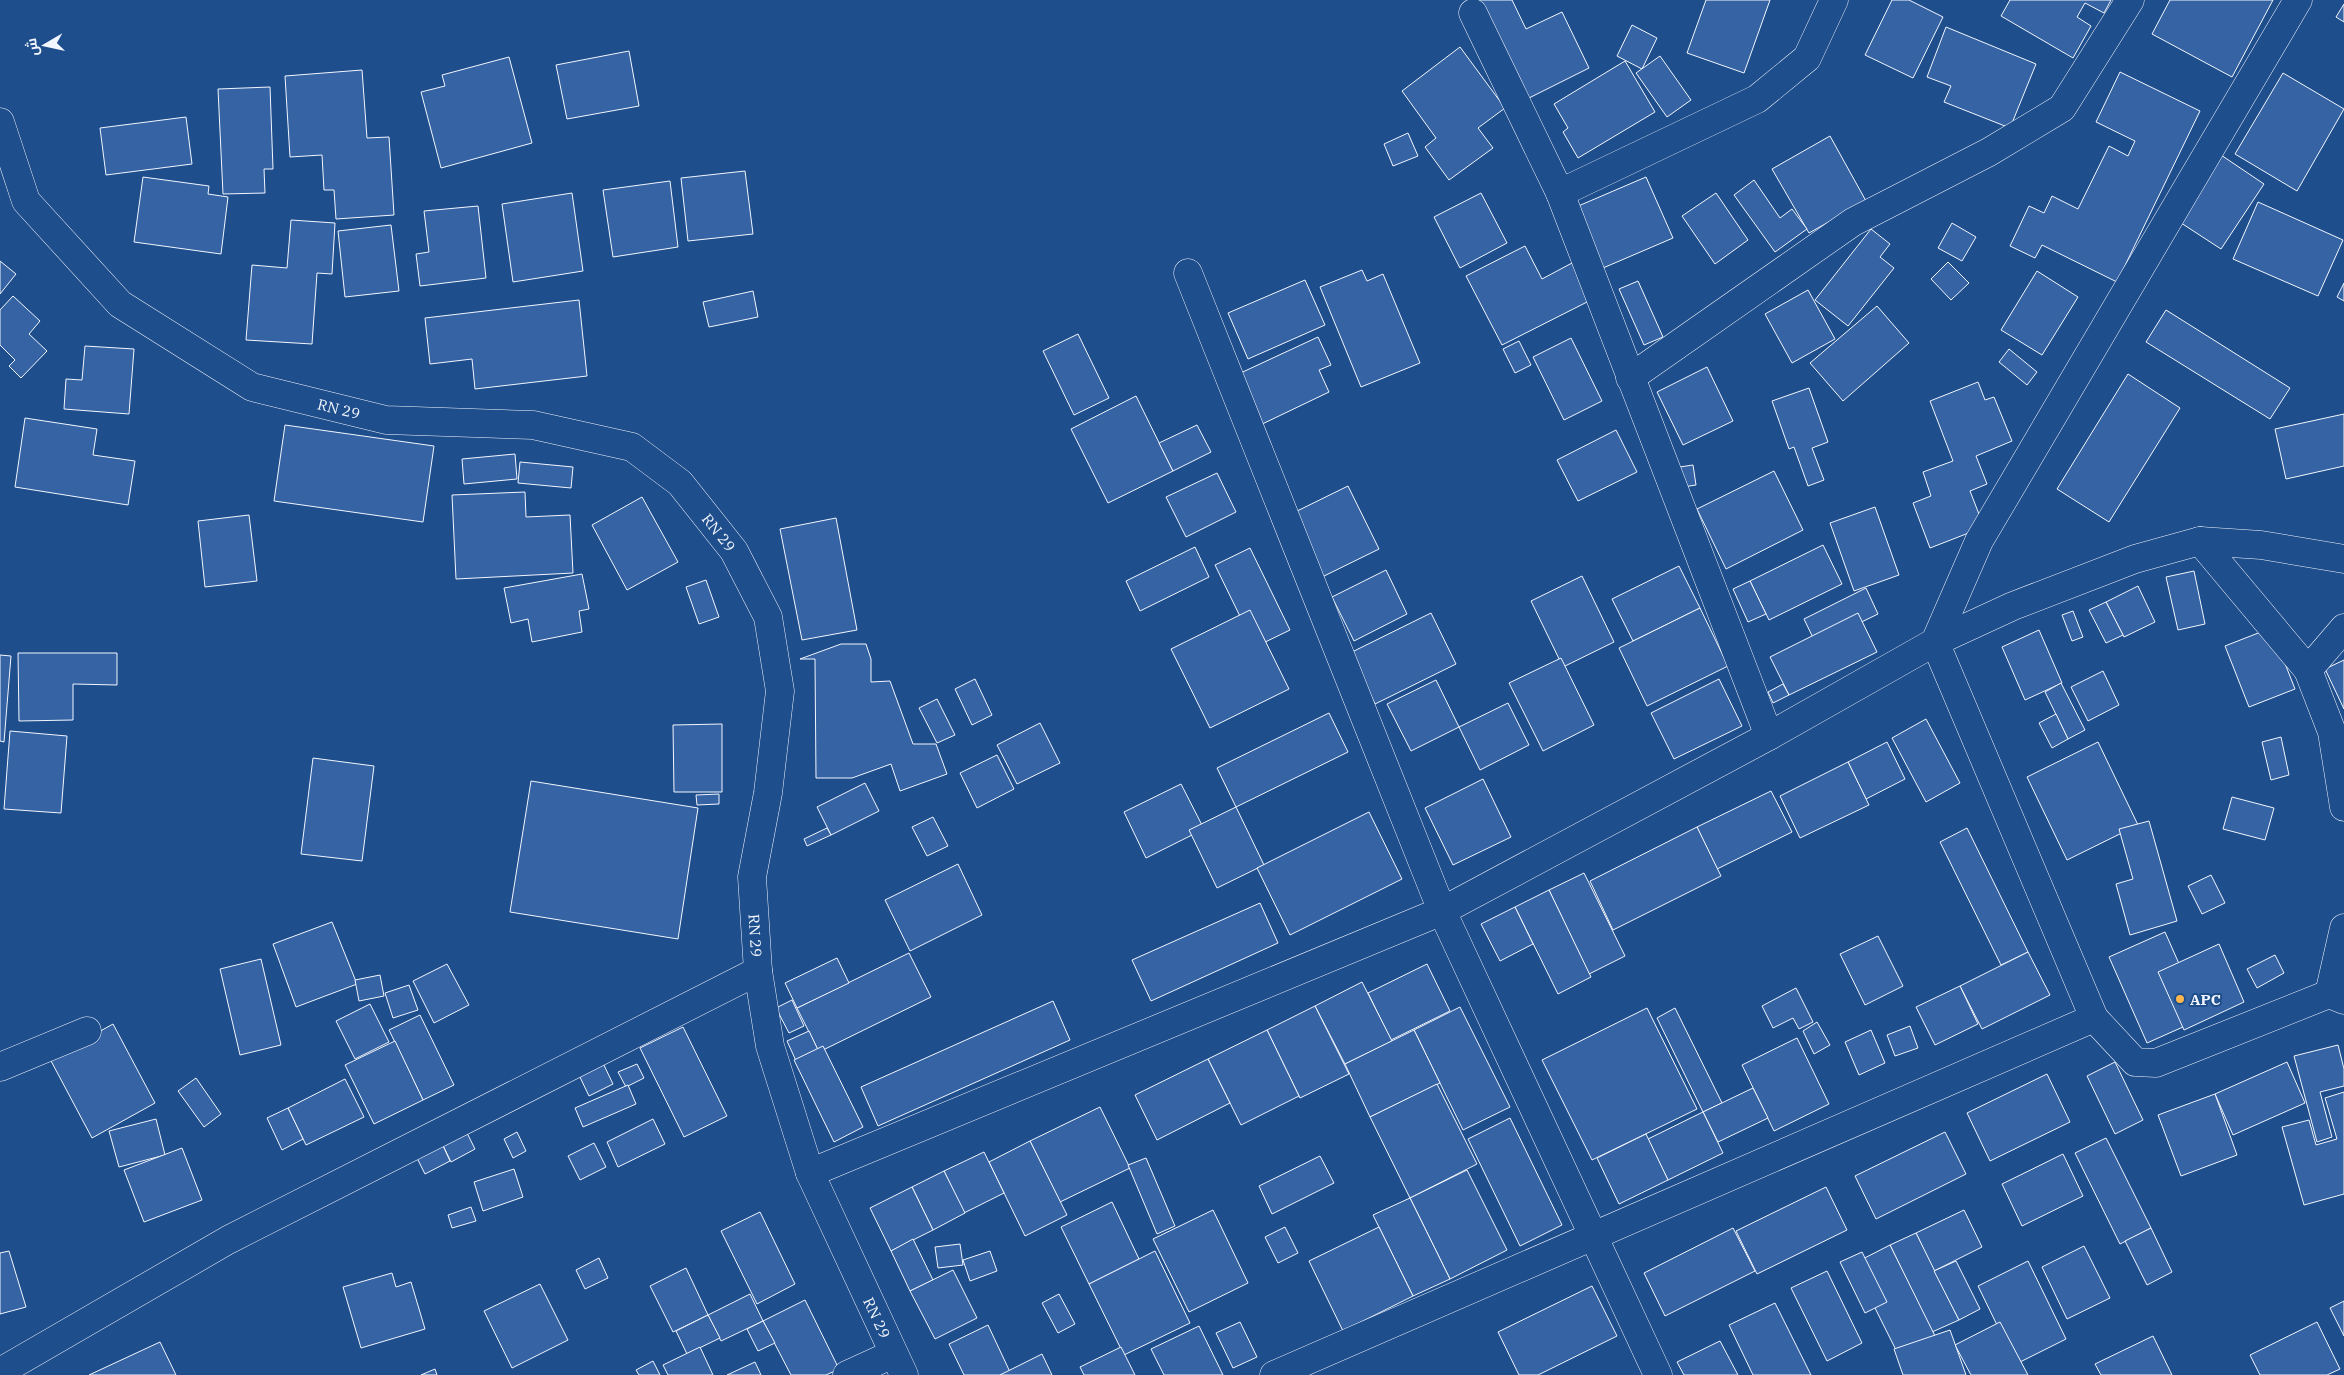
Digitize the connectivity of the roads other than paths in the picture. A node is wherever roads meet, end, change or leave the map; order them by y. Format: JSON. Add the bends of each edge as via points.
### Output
{"nodes":[{"id":1,"x":1834,"y":0,"type":"edge"},
{"id":2,"x":2130,"y":0,"type":"edge"},
{"id":3,"x":2298,"y":0,"type":"edge"},
{"id":4,"x":1473,"y":13,"type":"dead end"},
{"id":5,"x":0,"y":122,"type":"edge"},
{"id":6,"x":1560,"y":193,"type":"junction"},
{"id":7,"x":1188,"y":274,"type":"dead end"},
{"id":8,"x":1630,"y":378,"type":"junction"},
{"id":9,"x":2200,"y":541,"type":"junction"},
{"id":10,"x":2344,"y":559,"type":"edge"},
{"id":11,"x":2344,"y":628,"type":"edge"},
{"id":12,"x":1935,"y":642,"type":"junction"},
{"id":13,"x":2308,"y":670,"type":"junction"},
{"id":14,"x":1769,"y":736,"type":"junction"},
{"id":15,"x":2344,"y":807,"type":"edge"},
{"id":16,"x":1442,"y":911,"type":"junction"},
{"id":17,"x":2344,"y":928,"type":"edge"},
{"id":18,"x":758,"y":971,"type":"junction"},
{"id":19,"x":2336,"y":997,"type":"edge"},
{"id":20,"x":2094,"y":1018,"type":"junction"},
{"id":21,"x":87,"y":1031,"type":"dead end"},
{"id":22,"x":0,"y":1068,"type":"edge"},
{"id":23,"x":810,"y":1173,"type":"junction"},
{"id":24,"x":1594,"y":1235,"type":"junction"},
{"id":25,"x":898,"y":1364,"type":"edge"},
{"id":26,"x":0,"y":1372,"type":"edge"},
{"id":27,"x":846,"y":1375,"type":"edge"},
{"id":28,"x":1274,"y":1375,"type":"edge"},
{"id":29,"x":1658,"y":1375,"type":"edge"}],
"edges":[{"from":1,"to":6,"type":"street","via":[[1807,58],[1757,99]]},
{"from":2,"to":8,"type":"street","via":[[2062,108],[1989,152],[1853,222]]},
{"from":3,"to":12,"type":"street","via":[[1979,541]]},
{"from":4,"to":6,"type":"street"},
{"from":5,"to":18,"type":"street","name":"RN 29","number":"RN 29","via":[[26,201],[120,304],[252,387],[386,420],[542,427],[632,447],[680,483],[734,551],[768,617],[780,691],[768,793],[752,877]]},
{"from":6,"to":8,"type":"street"},
{"from":7,"to":16,"type":"street"},
{"from":8,"to":14,"type":"street"},
{"from":9,"to":10,"type":"street","via":[[2261,545]]},
{"from":9,"to":12,"type":"street","via":[[2135,559],[2013,606]]},
{"from":9,"to":13,"type":"street"},
{"from":11,"to":13,"type":"street"},
{"from":12,"to":14,"type":"street"},
{"from":12,"to":20,"type":"street"},
{"from":13,"to":15,"type":"street","via":[[2332,732]]},
{"from":14,"to":16,"type":"street"},
{"from":16,"to":23,"type":"street"},
{"from":16,"to":24,"type":"street"},
{"from":17,"to":19,"type":"street"},
{"from":18,"to":23,"type":"street","name":"RN 29","number":"RN 29","via":[[770,1046]]},
{"from":18,"to":26,"type":"street","via":[[228,1240]]},
{"from":19,"to":20,"type":"street","via":[[2156,1063],[2134,1062]]},
{"from":20,"to":24,"type":"street"},
{"from":21,"to":22,"type":"street"},
{"from":23,"to":25,"type":"street","name":"RN 29","number":"RN 29"},
{"from":24,"to":28,"type":"street"},
{"from":24,"to":29,"type":"street"},
{"from":25,"to":27,"type":"street"}]}
